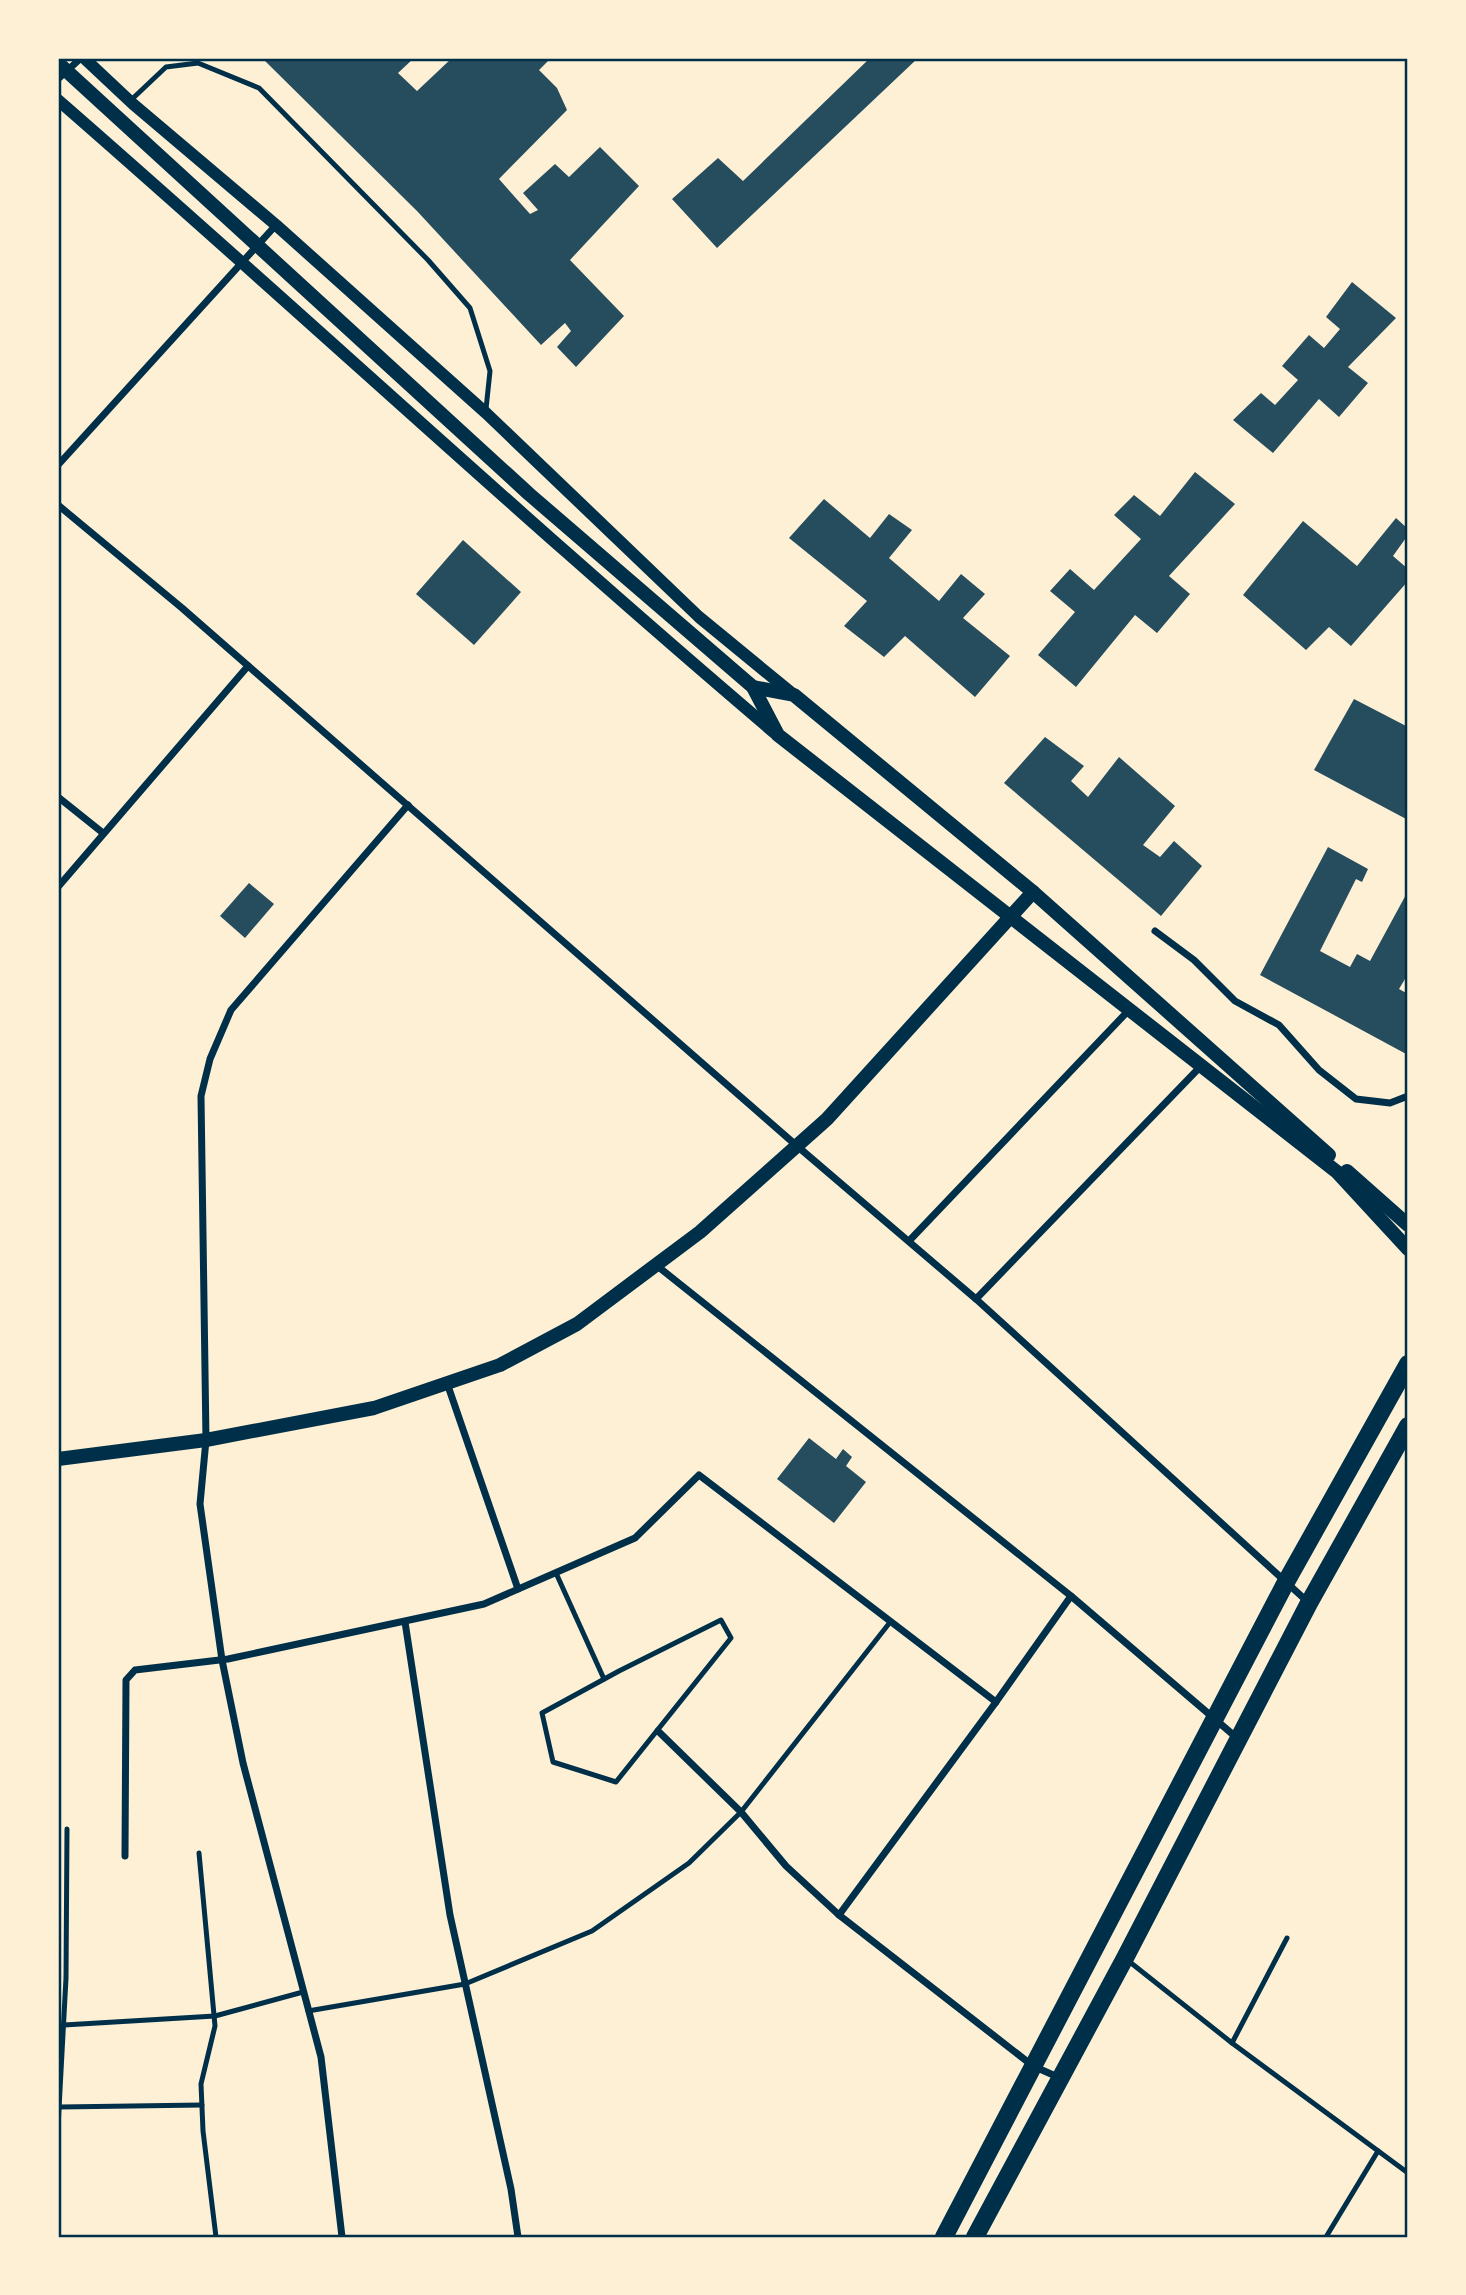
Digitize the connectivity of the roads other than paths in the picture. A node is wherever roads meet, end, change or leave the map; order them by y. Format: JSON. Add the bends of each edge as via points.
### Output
{"nodes":[{"id":1,"x":83,"y":58,"type":"edge"},
{"id":2,"x":58,"y":63,"type":"edge"},
{"id":3,"x":58,"y":79,"type":"edge"},
{"id":4,"x":58,"y":100,"type":"edge"},
{"id":5,"x":130,"y":101,"type":"junction"},
{"id":6,"x":276,"y":225,"type":"junction"},
{"id":7,"x":243,"y":262,"type":"junction"},
{"id":8,"x":486,"y":413,"type":"junction"},
{"id":9,"x":58,"y":464,"type":"edge"},
{"id":10,"x":58,"y":505,"type":"edge"},
{"id":11,"x":248,"y":666,"type":"junction"},
{"id":12,"x":753,"y":687,"type":"junction"},
{"id":13,"x":794,"y":695,"type":"junction"},
{"id":14,"x":778,"y":735,"type":"junction"},
{"id":15,"x":58,"y":797,"type":"edge"},
{"id":16,"x":408,"y":806,"type":"junction"},
{"id":17,"x":103,"y":833,"type":"junction"},
{"id":18,"x":58,"y":887,"type":"edge"},
{"id":19,"x":1033,"y":892,"type":"junction"},
{"id":20,"x":1011,"y":916,"type":"junction"},
{"id":21,"x":1155,"y":931,"type":"dead end"},
{"id":22,"x":1130,"y":1010,"type":"junction"},
{"id":23,"x":1201,"y":1066,"type":"junction"},
{"id":24,"x":1408,"y":1096,"type":"edge"},
{"id":25,"x":797,"y":1146,"type":"junction"},
{"id":26,"x":1408,"y":1225,"type":"edge"},
{"id":27,"x":909,"y":1241,"type":"junction"},
{"id":28,"x":1408,"y":1249,"type":"edge"},
{"id":29,"x":656,"y":1265,"type":"junction"},
{"id":30,"x":976,"y":1299,"type":"junction"},
{"id":31,"x":1408,"y":1364,"type":"edge"},
{"id":32,"x":447,"y":1383,"type":"junction"},
{"id":33,"x":1408,"y":1426,"type":"edge"},
{"id":34,"x":206,"y":1440,"type":"junction"},
{"id":35,"x":58,"y":1459,"type":"edge"},
{"id":36,"x":556,"y":1573,"type":"junction"},
{"id":37,"x":1286,"y":1582,"type":"junction"},
{"id":38,"x":518,"y":1589,"type":"junction"},
{"id":39,"x":1071,"y":1596,"type":"junction"},
{"id":40,"x":1309,"y":1603,"type":"junction"},
{"id":41,"x":891,"y":1621,"type":"junction"},
{"id":42,"x":405,"y":1622,"type":"junction"},
{"id":43,"x":222,"y":1660,"type":"junction"},
{"id":44,"x":604,"y":1679,"type":"junction"},
{"id":45,"x":996,"y":1702,"type":"junction"},
{"id":46,"x":1216,"y":1720,"type":"junction"},
{"id":47,"x":658,"y":1731,"type":"junction"},
{"id":48,"x":1238,"y":1738,"type":"junction"},
{"id":49,"x":741,"y":1812,"type":"junction"},
{"id":50,"x":67,"y":1829,"type":"dead end"},
{"id":51,"x":199,"y":1853,"type":"dead end"},
{"id":52,"x":125,"y":1856,"type":"dead end"},
{"id":53,"x":839,"y":1915,"type":"junction"},
{"id":54,"x":1286,"y":1938,"type":"dead end"},
{"id":55,"x":1125,"y":1958,"type":"junction"},
{"id":56,"x":465,"y":1984,"type":"junction"},
{"id":57,"x":303,"y":1992,"type":"junction"},
{"id":58,"x":308,"y":2011,"type":"junction"},
{"id":59,"x":215,"y":2016,"type":"junction"},
{"id":60,"x":64,"y":2025,"type":"junction"},
{"id":61,"x":1232,"y":2043,"type":"junction"},
{"id":62,"x":1033,"y":2066,"type":"junction"},
{"id":63,"x":1060,"y":2078,"type":"junction"},
{"id":64,"x":202,"y":2105,"type":"junction"},
{"id":65,"x":60,"y":2107,"type":"junction"},
{"id":66,"x":58,"y":2127,"type":"edge"},
{"id":67,"x":1378,"y":2151,"type":"junction"},
{"id":68,"x":1408,"y":2173,"type":"edge"},
{"id":69,"x":216,"y":2237,"type":"edge"},
{"id":70,"x":342,"y":2237,"type":"edge"},
{"id":71,"x":517,"y":2237,"type":"edge"},
{"id":72,"x":944,"y":2237,"type":"edge"},
{"id":73,"x":975,"y":2237,"type":"edge"},
{"id":74,"x":1326,"y":2237,"type":"edge"}],
"edges":[{"from":1,"to":3,"type":"street"},
{"from":1,"to":5,"type":"street"},
{"from":2,"to":12,"type":"main road","via":[[529,494]]},
{"from":4,"to":7,"type":"street"},
{"from":5,"to":6,"type":"street"},
{"from":5,"to":8,"type":"lane","via":[[166,67],[198,63],[259,88],[470,308],[490,371]]},
{"from":6,"to":7,"type":"street"},
{"from":6,"to":8,"type":"street"},
{"from":7,"to":9,"type":"street"},
{"from":7,"to":14,"type":"street","via":[[658,634]]},
{"from":8,"to":13,"type":"street","via":[[699,617]]},
{"from":10,"to":11,"type":"street"},
{"from":11,"to":16,"type":"street"},
{"from":11,"to":17,"type":"street"},
{"from":12,"to":13,"type":"main road"},
{"from":12,"to":14,"type":"main road"},
{"from":13,"to":19,"type":"main road"},
{"from":14,"to":20,"type":"main road"},
{"from":15,"to":17,"type":"street"},
{"from":16,"to":25,"type":"street"},
{"from":16,"to":34,"type":"street","via":[[231,1010],[210,1059],[201,1096]]},
{"from":17,"to":18,"type":"street"},
{"from":19,"to":20,"type":"main road"},
{"from":19,"to":26,"type":"main road"},
{"from":20,"to":22,"type":"main road"},
{"from":20,"to":25,"type":"main road","via":[[827,1119]]},
{"from":21,"to":24,"type":"street","via":[[1194,960],[1235,1001],[1279,1025],[1319,1070],[1356,1099],[1390,1103]]},
{"from":22,"to":23,"type":"main road"},
{"from":22,"to":27,"type":"street"},
{"from":23,"to":28,"type":"main road","via":[[1337,1172]]},
{"from":23,"to":30,"type":"street"},
{"from":25,"to":27,"type":"street"},
{"from":25,"to":29,"type":"main road"},
{"from":27,"to":30,"type":"street"},
{"from":29,"to":32,"type":"main road","via":[[577,1324],[500,1365]]},
{"from":29,"to":39,"type":"street"},
{"from":30,"to":37,"type":"street"},
{"from":31,"to":37,"type":"main road"},
{"from":32,"to":34,"type":"main road","via":[[374,1408]]},
{"from":32,"to":38,"type":"street"},
{"from":33,"to":40,"type":"main road"},
{"from":34,"to":35,"type":"main road"},
{"from":34,"to":43,"type":"street","via":[[200,1504]]},
{"from":36,"to":38,"type":"street"},
{"from":36,"to":41,"type":"street","via":[[635,1538],[699,1475]]},
{"from":36,"to":44,"type":"lane"},
{"from":37,"to":40,"type":"street"},
{"from":37,"to":46,"type":"main road"},
{"from":38,"to":42,"type":"street","via":[[484,1604]]},
{"from":39,"to":45,"type":"street"},
{"from":39,"to":46,"type":"street"},
{"from":40,"to":48,"type":"main road"},
{"from":41,"to":45,"type":"street"},
{"from":41,"to":49,"type":"lane"},
{"from":42,"to":43,"type":"street"},
{"from":42,"to":56,"type":"street","via":[[450,1915]]},
{"from":43,"to":52,"type":"street","via":[[135,1670],[126,1680]]},
{"from":43,"to":57,"type":"street","via":[[243,1763]]},
{"from":44,"to":47,"type":"lane","via":[[542,1713],[553,1762],[616,1782]]},
{"from":44,"to":47,"type":"lane","via":[[721,1620],[731,1638]]},
{"from":45,"to":53,"type":"street"},
{"from":46,"to":48,"type":"street"},
{"from":46,"to":62,"type":"main road"},
{"from":47,"to":49,"type":"street"},
{"from":48,"to":55,"type":"main road"},
{"from":49,"to":53,"type":"street","via":[[786,1866]]},
{"from":49,"to":56,"type":"lane","via":[[689,1863],[592,1931]]},
{"from":50,"to":60,"type":"lane"},
{"from":51,"to":59,"type":"lane"},
{"from":53,"to":62,"type":"street"},
{"from":54,"to":61,"type":"lane"},
{"from":55,"to":61,"type":"lane"},
{"from":55,"to":63,"type":"main road"},
{"from":56,"to":58,"type":"lane"},
{"from":56,"to":71,"type":"street","via":[[511,2189]]},
{"from":57,"to":58,"type":"street"},
{"from":57,"to":59,"type":"lane"},
{"from":58,"to":70,"type":"street","via":[[321,2057]]},
{"from":59,"to":60,"type":"lane"},
{"from":59,"to":64,"type":"lane","via":[[201,2084]]},
{"from":60,"to":65,"type":"lane"},
{"from":61,"to":67,"type":"lane"},
{"from":62,"to":63,"type":"street"},
{"from":62,"to":72,"type":"main road"},
{"from":63,"to":73,"type":"main road"},
{"from":64,"to":65,"type":"lane"},
{"from":64,"to":69,"type":"lane"},
{"from":65,"to":66,"type":"lane"},
{"from":67,"to":68,"type":"lane"},
{"from":67,"to":74,"type":"lane"}]}
